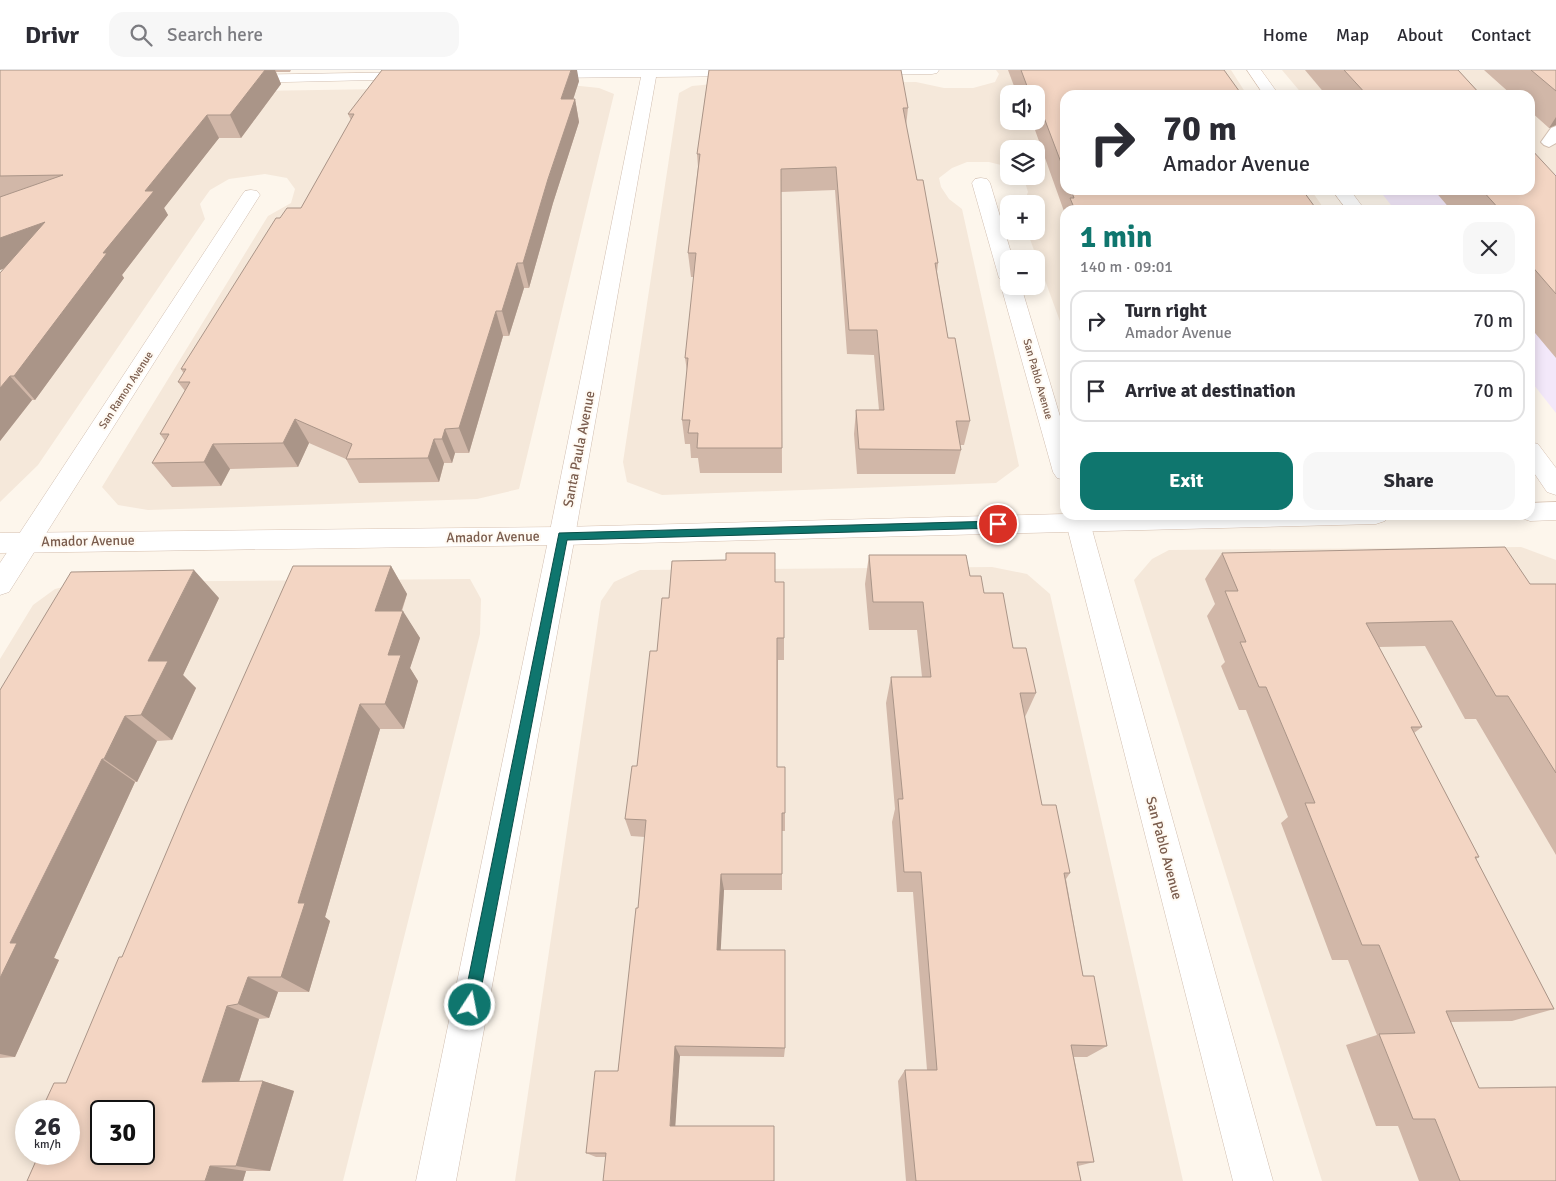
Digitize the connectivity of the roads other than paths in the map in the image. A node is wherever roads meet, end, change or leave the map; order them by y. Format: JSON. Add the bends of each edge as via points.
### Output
{"nodes":[{"id":1,"x":932,"y":70,"type":"edge"},
{"id":2,"x":1254,"y":70,"type":"edge"},
{"id":3,"x":844,"y":71,"type":"edge"},
{"id":4,"x":650,"y":72,"type":"edge"},
{"id":5,"x":757,"y":72,"type":"edge"},
{"id":6,"x":349,"y":74,"type":"edge"},
{"id":7,"x":522,"y":75,"type":"edge"},
{"id":8,"x":424,"y":76,"type":"edge"},
{"id":9,"x":228,"y":79,"type":"edge"},
{"id":10,"x":1268,"y":90,"type":"edge"},
{"id":11,"x":981,"y":183,"type":"dead end"},
{"id":12,"x":251,"y":195,"type":"dead end"},
{"id":13,"x":1001,"y":250,"type":"edge"},
{"id":14,"x":1014,"y":295,"type":"edge"},
{"id":15,"x":1060,"y":455,"type":"edge"},
{"id":16,"x":1535,"y":457,"type":"edge"},
{"id":17,"x":1556,"y":486,"type":"edge"},
{"id":18,"x":1556,"y":511,"type":"edge"},
{"id":19,"x":1535,"y":512,"type":"edge"},
{"id":20,"x":1060,"y":520,"type":"edge"},
{"id":21,"x":1077,"y":520,"type":"edge"},
{"id":22,"x":562,"y":536,"type":"junction"},
{"id":23,"x":28,"y":542,"type":"junction"},
{"id":24,"x":0,"y":543,"type":"edge"},
{"id":25,"x":0,"y":585,"type":"edge"},
{"id":26,"x":436,"y":1181,"type":"edge"},
{"id":27,"x":1253,"y":1181,"type":"edge"}],
"edges":[{"from":1,"to":3,"type":"street"},
{"from":2,"to":10,"type":"street"},
{"from":4,"to":5,"type":"street"},
{"from":4,"to":7,"type":"street"},
{"from":4,"to":22,"type":"street","name":"Santa Paula Avenue"},
{"from":6,"to":8,"type":"street"},
{"from":6,"to":9,"type":"street"},
{"from":11,"to":13,"type":"street"},
{"from":12,"to":23,"type":"street","name":"San Ramon Avenue"},
{"from":14,"to":15,"type":"street","name":"San Pablo Avenue"},
{"from":16,"to":17,"type":"street"},
{"from":18,"to":19,"type":"street"},
{"from":20,"to":22,"type":"street","name":"Amador Avenue"},
{"from":21,"to":27,"type":"street","name":"San Pablo Avenue"},
{"from":22,"to":23,"type":"street","name":"Amador Avenue"},
{"from":22,"to":26,"type":"street","name":"Santa Paula Avenue"},
{"from":23,"to":24,"type":"street","name":"Amador Avenue"},
{"from":23,"to":25,"type":"street","name":"San Ramon Avenue"}]}
